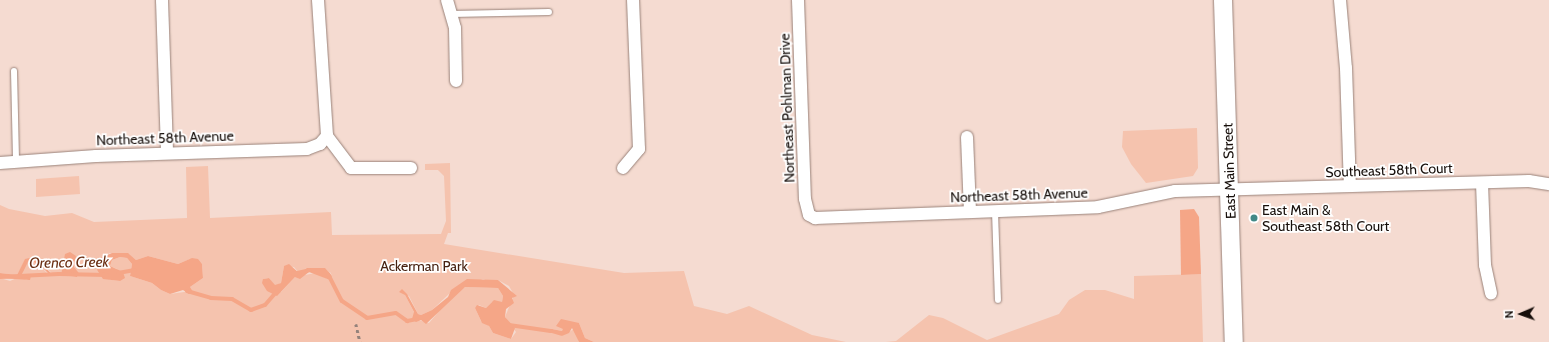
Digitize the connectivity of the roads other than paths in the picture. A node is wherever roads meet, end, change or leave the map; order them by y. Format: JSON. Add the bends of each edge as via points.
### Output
{"nodes":[{"id":1,"x":162,"y":0,"type":"edge"},
{"id":2,"x":318,"y":0,"type":"edge"},
{"id":3,"x":447,"y":0,"type":"edge"},
{"id":4,"x":634,"y":0,"type":"edge"},
{"id":5,"x":798,"y":0,"type":"edge"},
{"id":6,"x":1223,"y":0,"type":"edge"},
{"id":7,"x":1340,"y":0,"type":"edge"},
{"id":8,"x":549,"y":12,"type":"dead end"},
{"id":9,"x":452,"y":14,"type":"junction"},
{"id":10,"x":14,"y":71,"type":"dead end"},
{"id":11,"x":456,"y":81,"type":"dead end"},
{"id":12,"x":327,"y":136,"type":"junction"},
{"id":13,"x":967,"y":137,"type":"dead end"},
{"id":14,"x":167,"y":153,"type":"junction"},
{"id":15,"x":16,"y":161,"type":"junction"},
{"id":16,"x":0,"y":163,"type":"edge"},
{"id":17,"x":411,"y":168,"type":"dead end"},
{"id":18,"x":623,"y":168,"type":"dead end"},
{"id":19,"x":1482,"y":183,"type":"junction"},
{"id":20,"x":1549,"y":184,"type":"edge"},
{"id":21,"x":1350,"y":186,"type":"junction"},
{"id":22,"x":1230,"y":191,"type":"junction"},
{"id":23,"x":995,"y":211,"type":"junction"},
{"id":24,"x":970,"y":212,"type":"junction"},
{"id":25,"x":809,"y":215,"type":"joint"},
{"id":26,"x":1491,"y":293,"type":"dead end"},
{"id":27,"x":998,"y":300,"type":"dead end"},
{"id":28,"x":1234,"y":342,"type":"edge"}],
"edges":[{"from":1,"to":14,"type":"street"},
{"from":2,"to":12,"type":"street"},
{"from":3,"to":9,"type":"street"},
{"from":4,"to":18,"type":"street","via":[[639,149]]},
{"from":5,"to":25,"type":"street","name":"Northeast Pohlman Drive","via":[[805,199]]},
{"from":6,"to":22,"type":"main road","name":"East Main Street"},
{"from":7,"to":21,"type":"street","via":[[1346,68]]},
{"from":8,"to":9,"type":"lane"},
{"from":9,"to":11,"type":"street","via":[[455,28]]},
{"from":10,"to":15,"type":"lane"},
{"from":12,"to":14,"type":"street","name":"Northeast 58th Avenue","via":[[320,144],[307,149]]},
{"from":12,"to":17,"type":"street","via":[[351,168]]},
{"from":13,"to":24,"type":"street"},
{"from":14,"to":15,"type":"street","name":"Northeast 58th Avenue"},
{"from":15,"to":16,"type":"street","name":"Northeast 58th Avenue"},
{"from":19,"to":20,"type":"street","name":"Southeast 58th Court","via":[[1529,181]]},
{"from":19,"to":21,"type":"street","name":"Southeast 58th Court"},
{"from":19,"to":26,"type":"street","via":[[1485,265]]},
{"from":21,"to":22,"type":"street","name":"Southeast 58th Court"},
{"from":22,"to":23,"type":"street","name":"Northeast 58th Avenue","via":[[1163,192],[1125,203],[1098,207]]},
{"from":22,"to":28,"type":"main road","name":"East Main Street"},
{"from":23,"to":24,"type":"street","name":"Northeast 58th Avenue"},
{"from":23,"to":27,"type":"lane"},
{"from":24,"to":25,"type":"street","name":"Northeast 58th Avenue","via":[[824,219]]}]}
